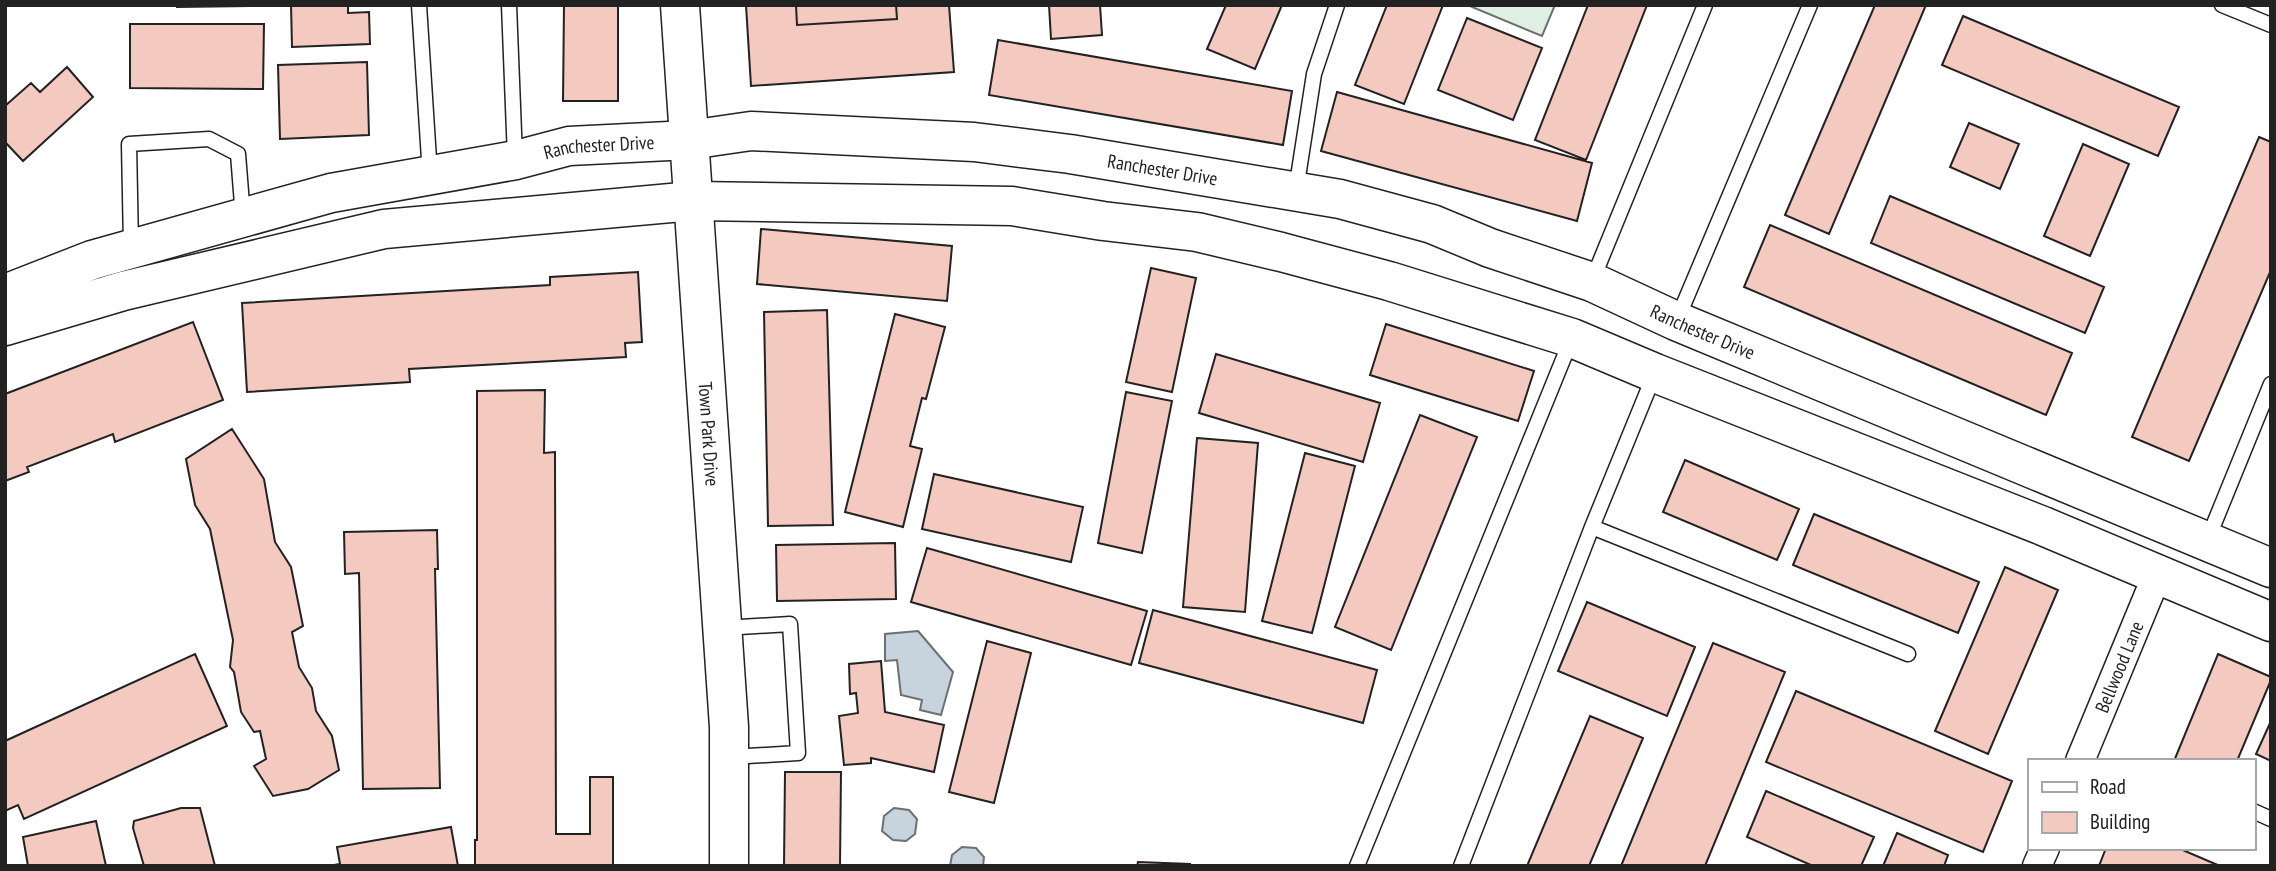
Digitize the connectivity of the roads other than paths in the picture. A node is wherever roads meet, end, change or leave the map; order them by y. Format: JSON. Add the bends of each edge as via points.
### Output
{"nodes":[{"id":1,"x":419,"y":5,"type":"edge"},
{"id":2,"x":509,"y":5,"type":"edge"},
{"id":3,"x":680,"y":5,"type":"edge"},
{"id":4,"x":1337,"y":5,"type":"edge"},
{"id":5,"x":1705,"y":5,"type":"edge"},
{"id":6,"x":1811,"y":5,"type":"edge"},
{"id":7,"x":2222,"y":5,"type":"edge"},
{"id":8,"x":2271,"y":25,"type":"edge"},
{"id":9,"x":689,"y":140,"type":"junction"},
{"id":10,"x":516,"y":160,"type":"junction"},
{"id":11,"x":430,"y":175,"type":"junction"},
{"id":12,"x":1204,"y":178,"type":"junction"},
{"id":13,"x":1296,"y":191,"type":"junction"},
{"id":14,"x":693,"y":201,"type":"junction"},
{"id":15,"x":231,"y":223,"type":"junction"},
{"id":16,"x":1197,"y":232,"type":"junction"},
{"id":17,"x":131,"y":250,"type":"junction"},
{"id":18,"x":229,"y":265,"type":"junction"},
{"id":19,"x":1592,"y":282,"type":"junction"},
{"id":20,"x":5,"y":294,"type":"edge"},
{"id":21,"x":1676,"y":321,"type":"junction"},
{"id":22,"x":5,"y":326,"type":"edge"},
{"id":23,"x":1572,"y":338,"type":"junction"},
{"id":24,"x":1655,"y":373,"type":"junction"},
{"id":25,"x":2271,"y":384,"type":"edge"},
{"id":26,"x":2061,"y":481,"type":"junction"},
{"id":27,"x":2043,"y":526,"type":"junction"},
{"id":28,"x":1592,"y":527,"type":"junction"},
{"id":29,"x":2207,"y":541,"type":"junction"},
{"id":30,"x":2271,"y":568,"type":"edge"},
{"id":31,"x":2157,"y":575,"type":"junction"},
{"id":32,"x":2271,"y":622,"type":"edge"},
{"id":33,"x":723,"y":628,"type":"junction"},
{"id":34,"x":1908,"y":654,"type":"dead end"},
{"id":35,"x":729,"y":757,"type":"junction"},
{"id":36,"x":2081,"y":759,"type":"edge"},
{"id":37,"x":2255,"y":812,"type":"edge"},
{"id":38,"x":2271,"y":819,"type":"edge"},
{"id":39,"x":2044,"y":850,"type":"edge"},
{"id":40,"x":729,"y":866,"type":"edge"},
{"id":41,"x":1357,"y":866,"type":"edge"},
{"id":42,"x":1461,"y":866,"type":"edge"},
{"id":43,"x":2037,"y":866,"type":"edge"}],
"edges":[{"from":1,"to":11,"type":"lane"},
{"from":2,"to":10,"type":"lane"},
{"from":3,"to":9,"type":"street","name":"Town Park Drive"},
{"from":4,"to":13,"type":"lane","via":[[1314,74]]},
{"from":5,"to":19,"type":"lane"},
{"from":6,"to":21,"type":"lane"},
{"from":7,"to":8,"type":"lane"},
{"from":9,"to":10,"type":"street","name":"Ranchester Drive","via":[[569,146]]},
{"from":9,"to":12,"type":"street","name":"Ranchester Drive","via":[[751,131],[974,142]]},
{"from":9,"to":14,"type":"street","name":"Town Park Drive"},
{"from":10,"to":11,"type":"street","name":"Ranchester Drive"},
{"from":11,"to":15,"type":"street","name":"Ranchester Drive","via":[[331,193]]},
{"from":12,"to":13,"type":"street","name":"Ranchester Drive"},
{"from":12,"to":16,"type":"street"},
{"from":13,"to":19,"type":"street","name":"Ranchester Drive","via":[[1432,224]]},
{"from":14,"to":16,"type":"street","via":[[1012,206]]},
{"from":14,"to":18,"type":"street","via":[[384,229]]},
{"from":14,"to":33,"type":"street","name":"Town Park Drive"},
{"from":15,"to":17,"type":"street","name":"Ranchester Drive"},
{"from":15,"to":17,"type":"lane","via":[[238,153],[209,139],[129,144]]},
{"from":15,"to":18,"type":"street"},
{"from":16,"to":23,"type":"street","via":[[1389,281]]},
{"from":17,"to":20,"type":"street","name":"Ranchester Drive"},
{"from":18,"to":22,"type":"street"},
{"from":19,"to":21,"type":"street","name":"Ranchester Drive"},
{"from":21,"to":24,"type":"street"},
{"from":21,"to":26,"type":"street","name":"Ranchester Drive"},
{"from":23,"to":24,"type":"street"},
{"from":23,"to":41,"type":"lane"},
{"from":24,"to":27,"type":"street"},
{"from":24,"to":28,"type":"lane"},
{"from":25,"to":29,"type":"lane"},
{"from":26,"to":27,"type":"street"},
{"from":26,"to":29,"type":"street","name":"Ranchester Drive"},
{"from":27,"to":31,"type":"street"},
{"from":28,"to":34,"type":"lane"},
{"from":28,"to":42,"type":"lane"},
{"from":29,"to":30,"type":"street","name":"Ranchester Drive"},
{"from":31,"to":32,"type":"street"},
{"from":31,"to":36,"type":"street","name":"Bellwood Lane"},
{"from":33,"to":35,"type":"street","name":"Town Park Drive"},
{"from":33,"to":35,"type":"lane","via":[[790,624],[798,753]]},
{"from":35,"to":40,"type":"street","name":"Town Park Drive"},
{"from":37,"to":38,"type":"lane"},
{"from":39,"to":43,"type":"street"}]}
